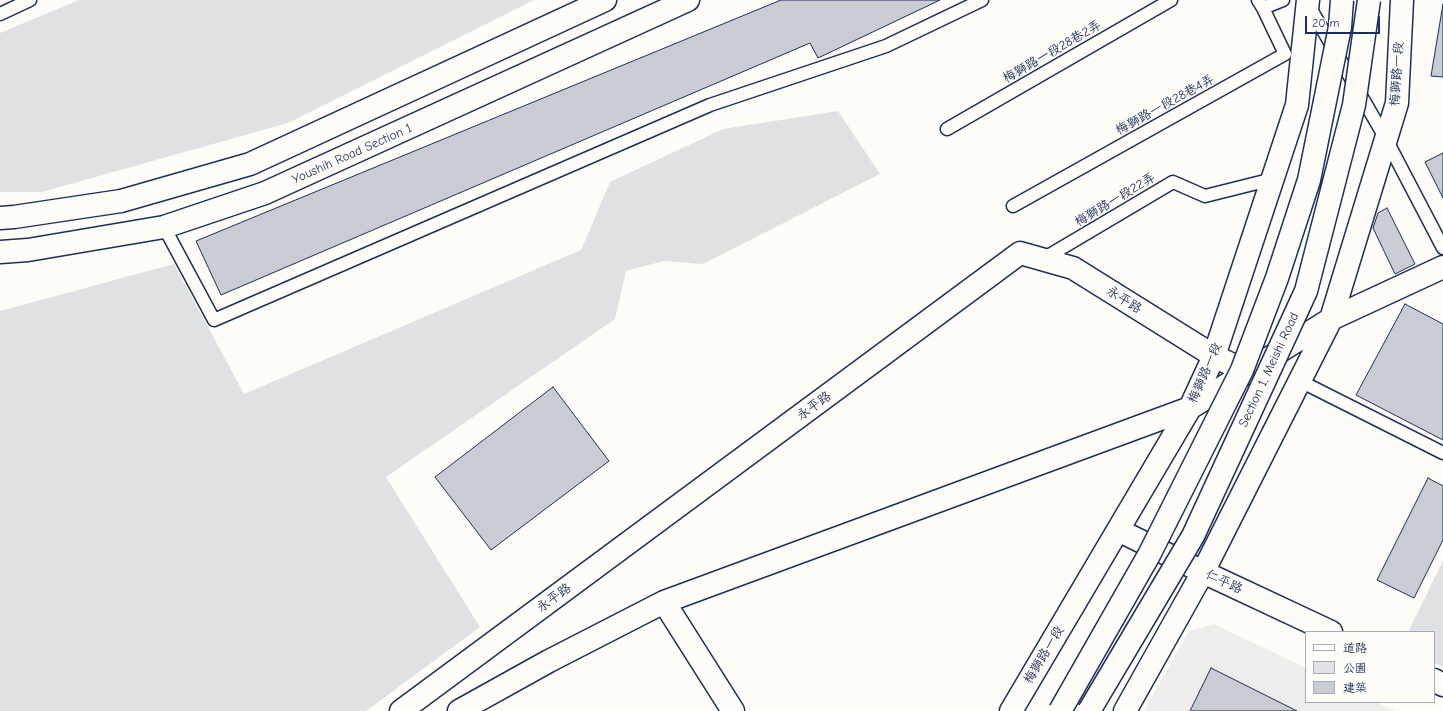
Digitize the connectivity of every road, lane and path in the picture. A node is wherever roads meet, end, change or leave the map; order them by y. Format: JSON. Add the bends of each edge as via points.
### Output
{"nodes":[{"id":1,"x":30,"y":0,"type":"edge"},
{"id":2,"x":605,"y":0,"type":"edge"},
{"id":3,"x":688,"y":0,"type":"edge"},
{"id":4,"x":982,"y":0,"type":"edge"},
{"id":5,"x":1171,"y":0,"type":"edge"},
{"id":6,"x":1283,"y":0,"type":"edge"},
{"id":7,"x":1342,"y":0,"type":"edge"},
{"id":8,"x":1369,"y":0,"type":"edge"},
{"id":9,"x":1402,"y":0,"type":"edge"},
{"id":10,"x":1306,"y":1,"type":"edge"},
{"id":11,"x":1261,"y":4,"type":"edge"},
{"id":12,"x":0,"y":14,"type":"edge"},
{"id":13,"x":946,"y":129,"type":"dead end"},
{"id":14,"x":1386,"y":139,"type":"junction"},
{"id":15,"x":1273,"y":179,"type":"junction"},
{"id":16,"x":1013,"y":206,"type":"dead end"},
{"id":17,"x":0,"y":218,"type":"edge"},
{"id":18,"x":164,"y":227,"type":"junction"},
{"id":19,"x":1443,"y":248,"type":"edge"},
{"id":20,"x":0,"y":252,"type":"edge"},
{"id":21,"x":1043,"y":259,"type":"junction"},
{"id":22,"x":1443,"y":267,"type":"edge"},
{"id":23,"x":1331,"y":319,"type":"junction"},
{"id":24,"x":1214,"y":356,"type":"junction"},
{"id":25,"x":1247,"y":372,"type":"junction"},
{"id":26,"x":1300,"y":381,"type":"junction"},
{"id":27,"x":1190,"y":408,"type":"junction"},
{"id":28,"x":1443,"y":453,"type":"edge"},
{"id":29,"x":1118,"y":530,"type":"junction"},
{"id":30,"x":1203,"y":572,"type":"junction"},
{"id":31,"x":664,"y":602,"type":"junction"},
{"id":32,"x":1329,"y":631,"type":"edge"},
{"id":33,"x":402,"y":711,"type":"edge"},
{"id":34,"x":459,"y":711,"type":"edge"},
{"id":35,"x":733,"y":711,"type":"edge"},
{"id":36,"x":1011,"y":711,"type":"edge"},
{"id":37,"x":1060,"y":711,"type":"edge"},
{"id":38,"x":1089,"y":711,"type":"edge"},
{"id":39,"x":1125,"y":711,"type":"edge"}],
"edges":[{"from":1,"to":12,"type":"lane"},
{"from":2,"to":17,"type":"street","via":[[250,164],[120,201]]},
{"from":3,"to":18,"type":"street","name":"Youshih Road Section 1","via":[[265,193]]},
{"from":4,"to":18,"type":"lane","via":[[886,46],[710,105],[214,320]]},
{"from":5,"to":13,"type":"lane","name":"梅獅路一段28巷2弄"},
{"from":6,"to":11,"type":"lane"},
{"from":7,"to":37,"type":"street","name":"Section 1, Meishi Road","bridge":true,"via":[[1340,27],[1309,180],[1277,278],[1242,370],[1149,554]]},
{"from":8,"to":38,"type":"street","name":"Section 1, Meishi Road","bridge":true,"via":[[1354,105],[1306,291],[1193,536]]},
{"from":9,"to":14,"type":"street","name":"梅獅路一段","via":[[1397,103]]},
{"from":10,"to":14,"type":"lane"},
{"from":10,"to":15,"type":"street","name":"梅獅路一段","via":[[1297,105]]},
{"from":11,"to":16,"type":"lane","name":"梅獅路一段28巷4弄","via":[[1285,54]]},
{"from":14,"to":19,"type":"lane"},
{"from":14,"to":23,"type":"street","name":"梅獅路一段"},
{"from":15,"to":21,"type":"lane","name":"梅獅路一段22弄","via":[[1205,196],[1173,182]]},
{"from":15,"to":24,"type":"street","name":"梅獅路一段"},
{"from":18,"to":20,"type":"street","name":"Youshih Road Section 1","via":[[28,250]]},
{"from":21,"to":24,"type":"street","name":"永平路","via":[[1073,268]]},
{"from":21,"to":33,"type":"street","name":"永平路","via":[[1020,253]]},
{"from":22,"to":23,"type":"street"},
{"from":23,"to":25,"type":"street"},
{"from":23,"to":26,"type":"street","name":"梅獅路一段"},
{"from":24,"to":25,"type":"street","name":"永平路"},
{"from":24,"to":27,"type":"street","name":"梅獅路一段"},
{"from":25,"to":27,"type":"street"},
{"from":26,"to":28,"type":"lane"},
{"from":26,"to":30,"type":"street","name":"梅獅路一段"},
{"from":27,"to":29,"type":"street","name":"梅獅路一段"},
{"from":27,"to":31,"type":"street"},
{"from":29,"to":30,"type":"street","name":"仁平路"},
{"from":29,"to":36,"type":"street","name":"梅獅路一段"},
{"from":30,"to":32,"type":"street","name":"仁平路"},
{"from":30,"to":39,"type":"street","name":"梅獅路一段"},
{"from":31,"to":34,"type":"street","via":[[549,660]]},
{"from":31,"to":35,"type":"street"}]}
